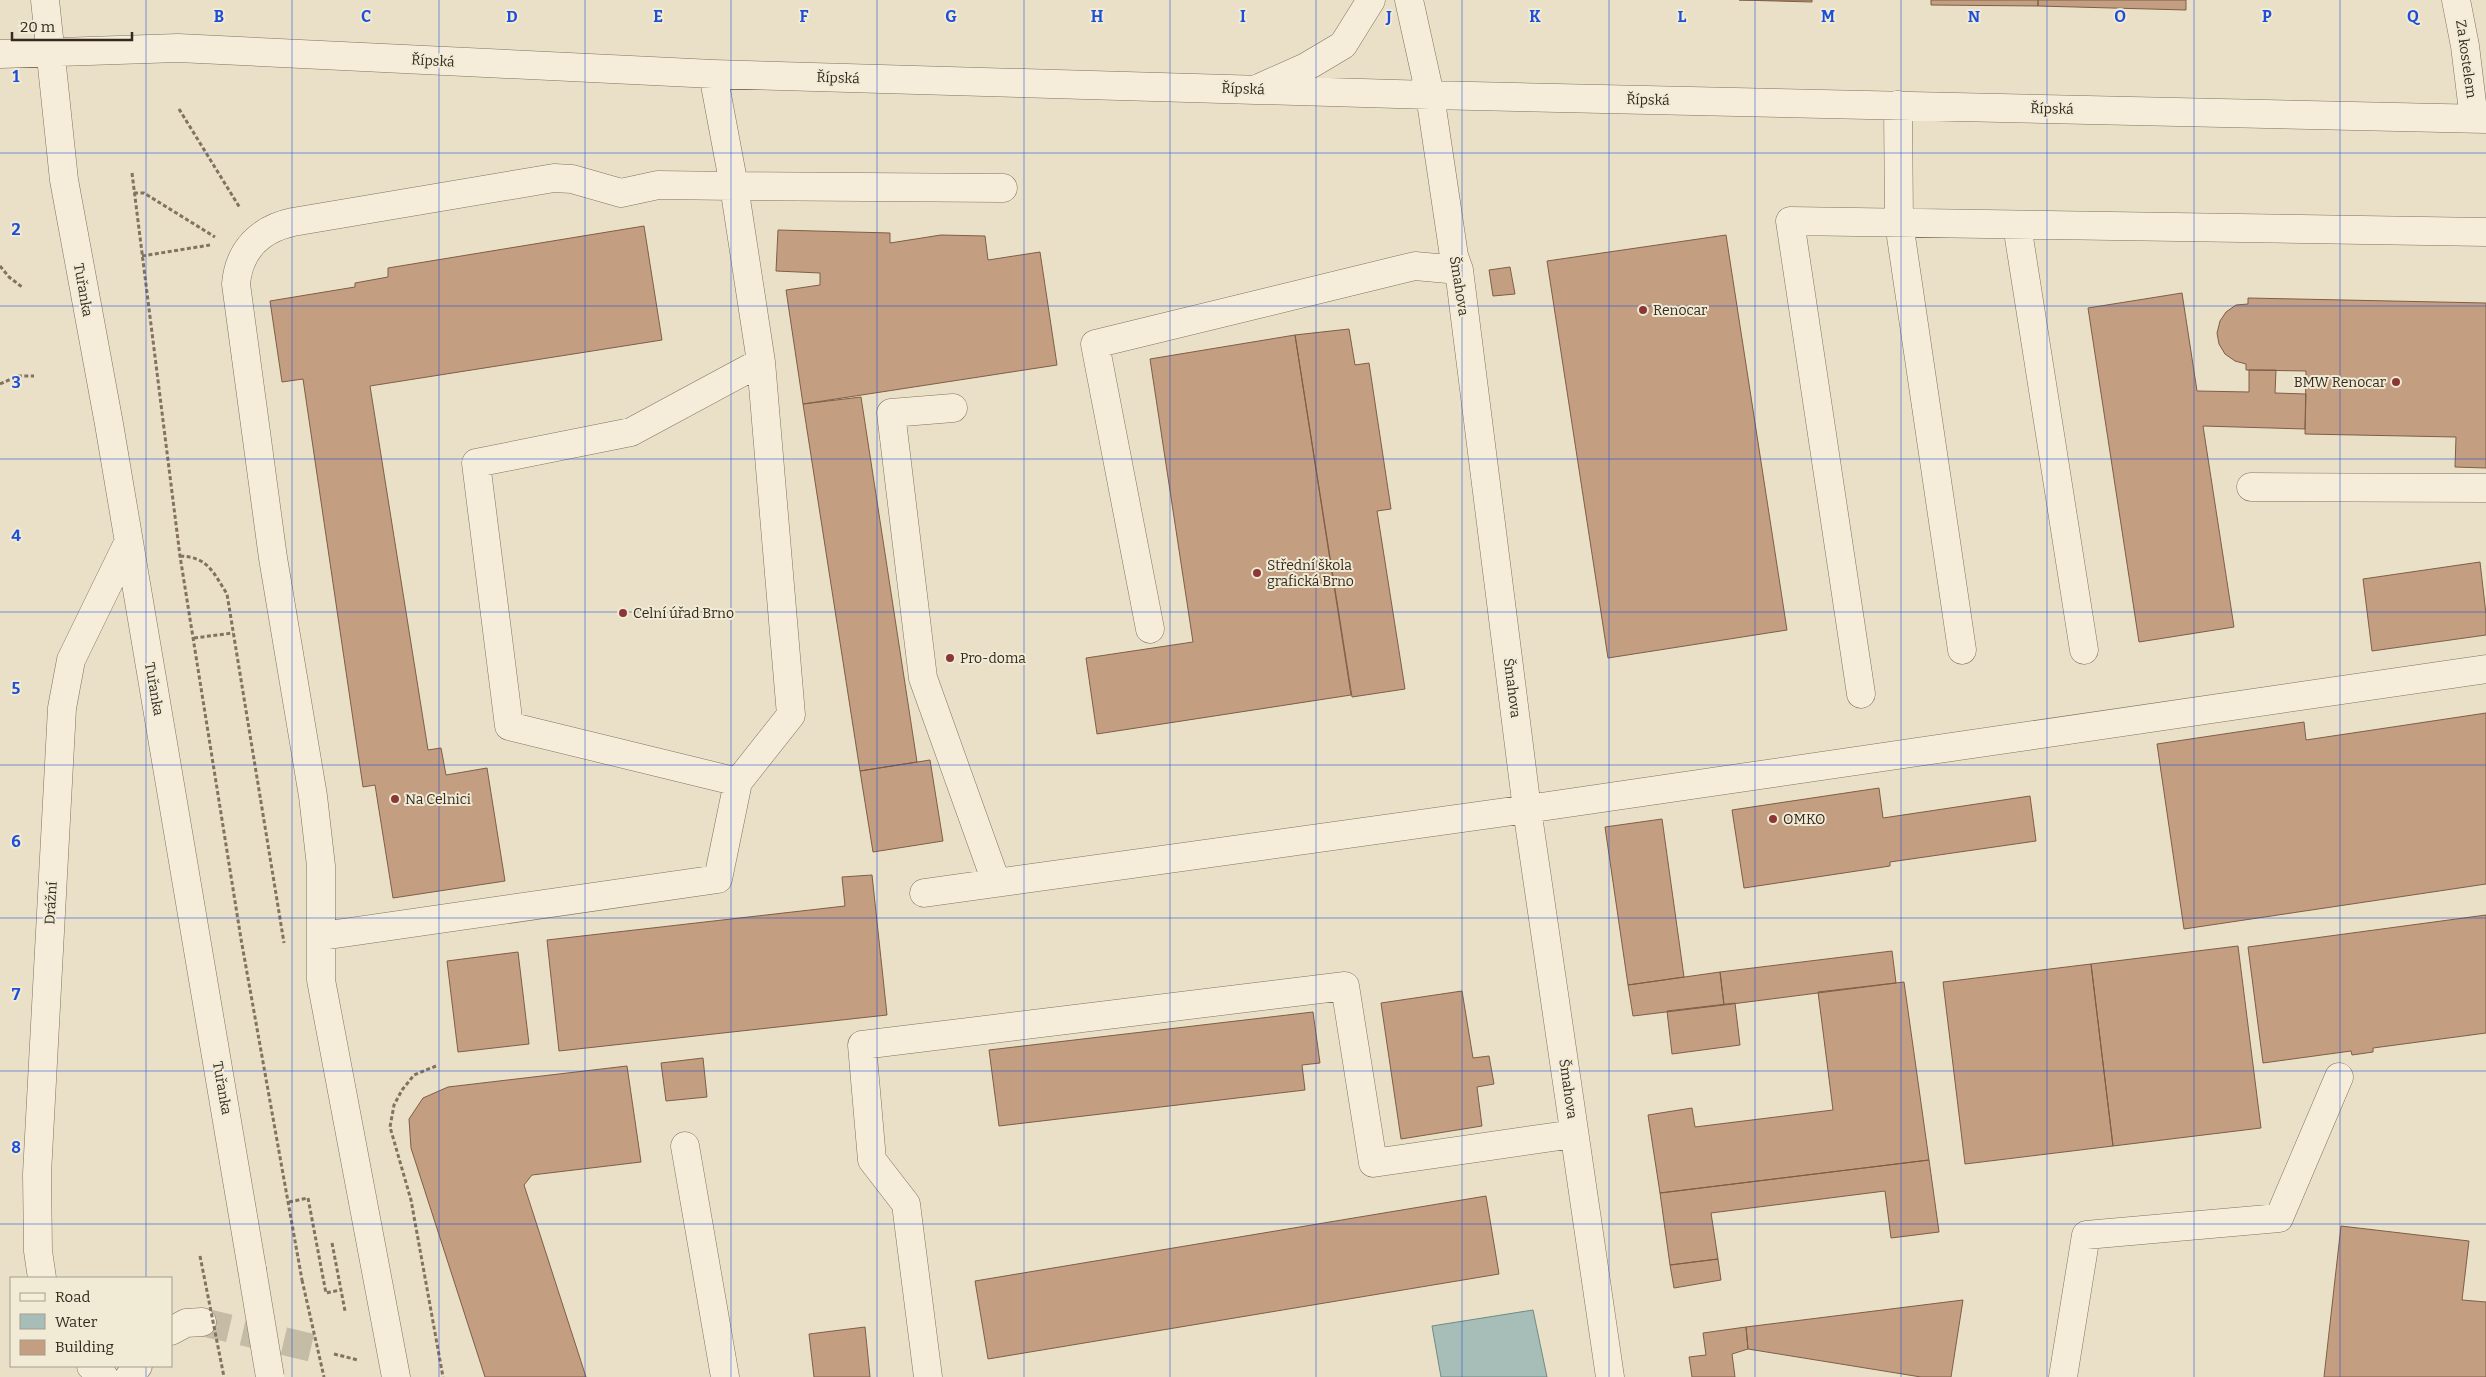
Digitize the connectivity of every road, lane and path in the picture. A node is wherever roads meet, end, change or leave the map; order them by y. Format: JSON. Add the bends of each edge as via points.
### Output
{"nodes":[{"id":1,"x":45,"y":0,"type":"edge"},
{"id":2,"x":1372,"y":0,"type":"edge"},
{"id":3,"x":1409,"y":0,"type":"edge"},
{"id":4,"x":2456,"y":0,"type":"edge"},
{"id":5,"x":50,"y":52,"type":"junction"},
{"id":6,"x":0,"y":54,"type":"edge"},
{"id":7,"x":713,"y":74,"type":"junction"},
{"id":8,"x":1256,"y":90,"type":"junction"},
{"id":9,"x":1430,"y":94,"type":"junction"},
{"id":10,"x":1898,"y":105,"type":"junction"},
{"id":11,"x":179,"y":109,"type":"dead end"},
{"id":12,"x":2480,"y":119,"type":"edge"},
{"id":13,"x":132,"y":173,"type":"dead end"},
{"id":14,"x":734,"y":186,"type":"junction"},
{"id":15,"x":1003,"y":188,"type":"dead end"},
{"id":16,"x":134,"y":193,"type":"junction"},
{"id":17,"x":242,"y":212,"type":"dead end"},
{"id":18,"x":1899,"y":223,"type":"junction"},
{"id":19,"x":2017,"y":224,"type":"junction"},
{"id":20,"x":2486,"y":232,"type":"edge"},
{"id":21,"x":142,"y":256,"type":"junction"},
{"id":22,"x":0,"y":266,"type":"edge"},
{"id":23,"x":1459,"y":270,"type":"junction"},
{"id":24,"x":22,"y":286,"type":"dead end"},
{"id":25,"x":761,"y":362,"type":"junction"},
{"id":26,"x":34,"y":376,"type":"dead end"},
{"id":27,"x":0,"y":384,"type":"edge"},
{"id":28,"x":953,"y":408,"type":"dead end"},
{"id":29,"x":2251,"y":487,"type":"dead end"},
{"id":30,"x":2486,"y":488,"type":"edge"},
{"id":31,"x":128,"y":543,"type":"junction"},
{"id":32,"x":1150,"y":629,"type":"dead end"},
{"id":33,"x":233,"y":632,"type":"dead end"},
{"id":34,"x":194,"y":638,"type":"junction"},
{"id":35,"x":1962,"y":650,"type":"dead end"},
{"id":36,"x":2084,"y":650,"type":"dead end"},
{"id":37,"x":2486,"y":669,"type":"edge"},
{"id":38,"x":1861,"y":694,"type":"dead end"},
{"id":39,"x":738,"y":782,"type":"junction"},
{"id":40,"x":1527,"y":809,"type":"junction"},
{"id":41,"x":996,"y":882,"type":"junction"},
{"id":42,"x":924,"y":892,"type":"dead end"},
{"id":43,"x":322,"y":936,"type":"junction"},
{"id":44,"x":436,"y":1066,"type":"dead end"},
{"id":45,"x":2340,"y":1077,"type":"dead end"},
{"id":46,"x":1574,"y":1134,"type":"junction"},
{"id":47,"x":685,"y":1146,"type":"dead end"},
{"id":48,"x":289,"y":1202,"type":"junction"},
{"id":49,"x":200,"y":1256,"type":"dead end"},
{"id":50,"x":42,"y":1277,"type":"edge"},
{"id":51,"x":340,"y":1290,"type":"dead end"},
{"id":52,"x":202,"y":1322,"type":"tunnel mouth"},
{"id":53,"x":172,"y":1330,"type":"edge"},
{"id":54,"x":334,"y":1354,"type":"dead end"},
{"id":55,"x":358,"y":1360,"type":"dead end"},
{"id":56,"x":92,"y":1367,"type":"edge"},
{"id":57,"x":137,"y":1367,"type":"edge"},
{"id":58,"x":104,"y":1377,"type":"edge"},
{"id":59,"x":129,"y":1377,"type":"edge"},
{"id":60,"x":224,"y":1377,"type":"edge"},
{"id":61,"x":270,"y":1377,"type":"edge"},
{"id":62,"x":324,"y":1377,"type":"edge"},
{"id":63,"x":396,"y":1377,"type":"edge"},
{"id":64,"x":443,"y":1377,"type":"edge"},
{"id":65,"x":725,"y":1377,"type":"edge"},
{"id":66,"x":928,"y":1377,"type":"edge"},
{"id":67,"x":1610,"y":1377,"type":"edge"},
{"id":68,"x":2063,"y":1377,"type":"edge"}],
"edges":[{"from":1,"to":5,"type":"street","name":"Tuřanka"},
{"from":2,"to":8,"type":"street","via":[[1343,46]]},
{"from":3,"to":9,"type":"street","name":"Šmahova"},
{"from":4,"to":12,"type":"street","name":"Za kostelem"},
{"from":5,"to":6,"type":"street","name":"Řípská"},
{"from":5,"to":7,"type":"street","name":"Řípská","via":[[178,48]]},
{"from":5,"to":31,"type":"street","name":"Tuřanka","via":[[64,180]]},
{"from":7,"to":8,"type":"street","name":"Řípská"},
{"from":7,"to":14,"type":"street"},
{"from":8,"to":9,"type":"street","name":"Řípská"},
{"from":9,"to":10,"type":"street","name":"Řípská"},
{"from":9,"to":23,"type":"street","name":"Šmahova","via":[[1454,256]]},
{"from":10,"to":12,"type":"street","name":"Řípská"},
{"from":10,"to":18,"type":"street"},
{"from":11,"to":17,"type":"path"},
{"from":13,"to":16,"type":"path"},
{"from":14,"to":15,"type":"street"},
{"from":14,"to":25,"type":"street"},
{"from":14,"to":43,"type":"street","via":[[658,185],[621,193],[572,179],[554,178],[279,225],[260,235],[243,255],[236,284],[273,558],[313,796],[321,866]]},
{"from":16,"to":21,"type":"path"},
{"from":16,"to":21,"type":"path","via":[[144,193],[220,241]]},
{"from":18,"to":19,"type":"street"},
{"from":18,"to":35,"type":"street"},
{"from":18,"to":38,"type":"street","via":[[1790,221]]},
{"from":19,"to":20,"type":"street"},
{"from":19,"to":36,"type":"street"},
{"from":21,"to":34,"type":"path","via":[[180,556]]},
{"from":22,"to":24,"type":"path"},
{"from":23,"to":32,"type":"street","via":[[1415,266],[1095,344]]},
{"from":23,"to":40,"type":"street","name":"Šmahova"},
{"from":25,"to":39,"type":"street","via":[[791,715]]},
{"from":25,"to":39,"type":"street","via":[[631,432],[476,463],[509,726]]},
{"from":26,"to":27,"type":"path","via":[[18,376]]},
{"from":28,"to":41,"type":"street","via":[[891,413],[923,678]]},
{"from":29,"to":30,"type":"street"},
{"from":31,"to":50,"type":"street","name":"Drážní","via":[[71,660],[62,708],[37,1174],[38,1250]]},
{"from":31,"to":61,"type":"street","name":"Tuřanka","bridge":true},
{"from":33,"to":34,"type":"path"},
{"from":34,"to":48,"type":"path","via":[[241,939]]},
{"from":37,"to":40,"type":"street"},
{"from":39,"to":43,"type":"street","via":[[718,879]]},
{"from":40,"to":41,"type":"street"},
{"from":40,"to":46,"type":"street","name":"Šmahova"},
{"from":41,"to":42,"type":"street"},
{"from":43,"to":63,"type":"street","via":[[321,980]]},
{"from":44,"to":64,"type":"path","via":[[414,1075],[402,1090],[394,1105],[390,1127],[411,1200]]},
{"from":45,"to":68,"type":"street","via":[[2279,1218],[2086,1235]]},
{"from":46,"to":66,"type":"street","via":[[1373,1163],[1345,986],[862,1045],[872,1160],[906,1204]]},
{"from":46,"to":67,"type":"street","name":"Šmahova"},
{"from":47,"to":65,"type":"street"},
{"from":48,"to":51,"type":"path","via":[[308,1198],[326,1293]]},
{"from":48,"to":62,"type":"path","bridge":true,"via":[[302,1280]]},
{"from":49,"to":60,"type":"path","bridge":true},
{"from":52,"to":53,"type":"street","via":[[186,1323]]},
{"from":54,"to":55,"type":"path"},
{"from":56,"to":58,"type":"street"},
{"from":57,"to":59,"type":"street"}]}
